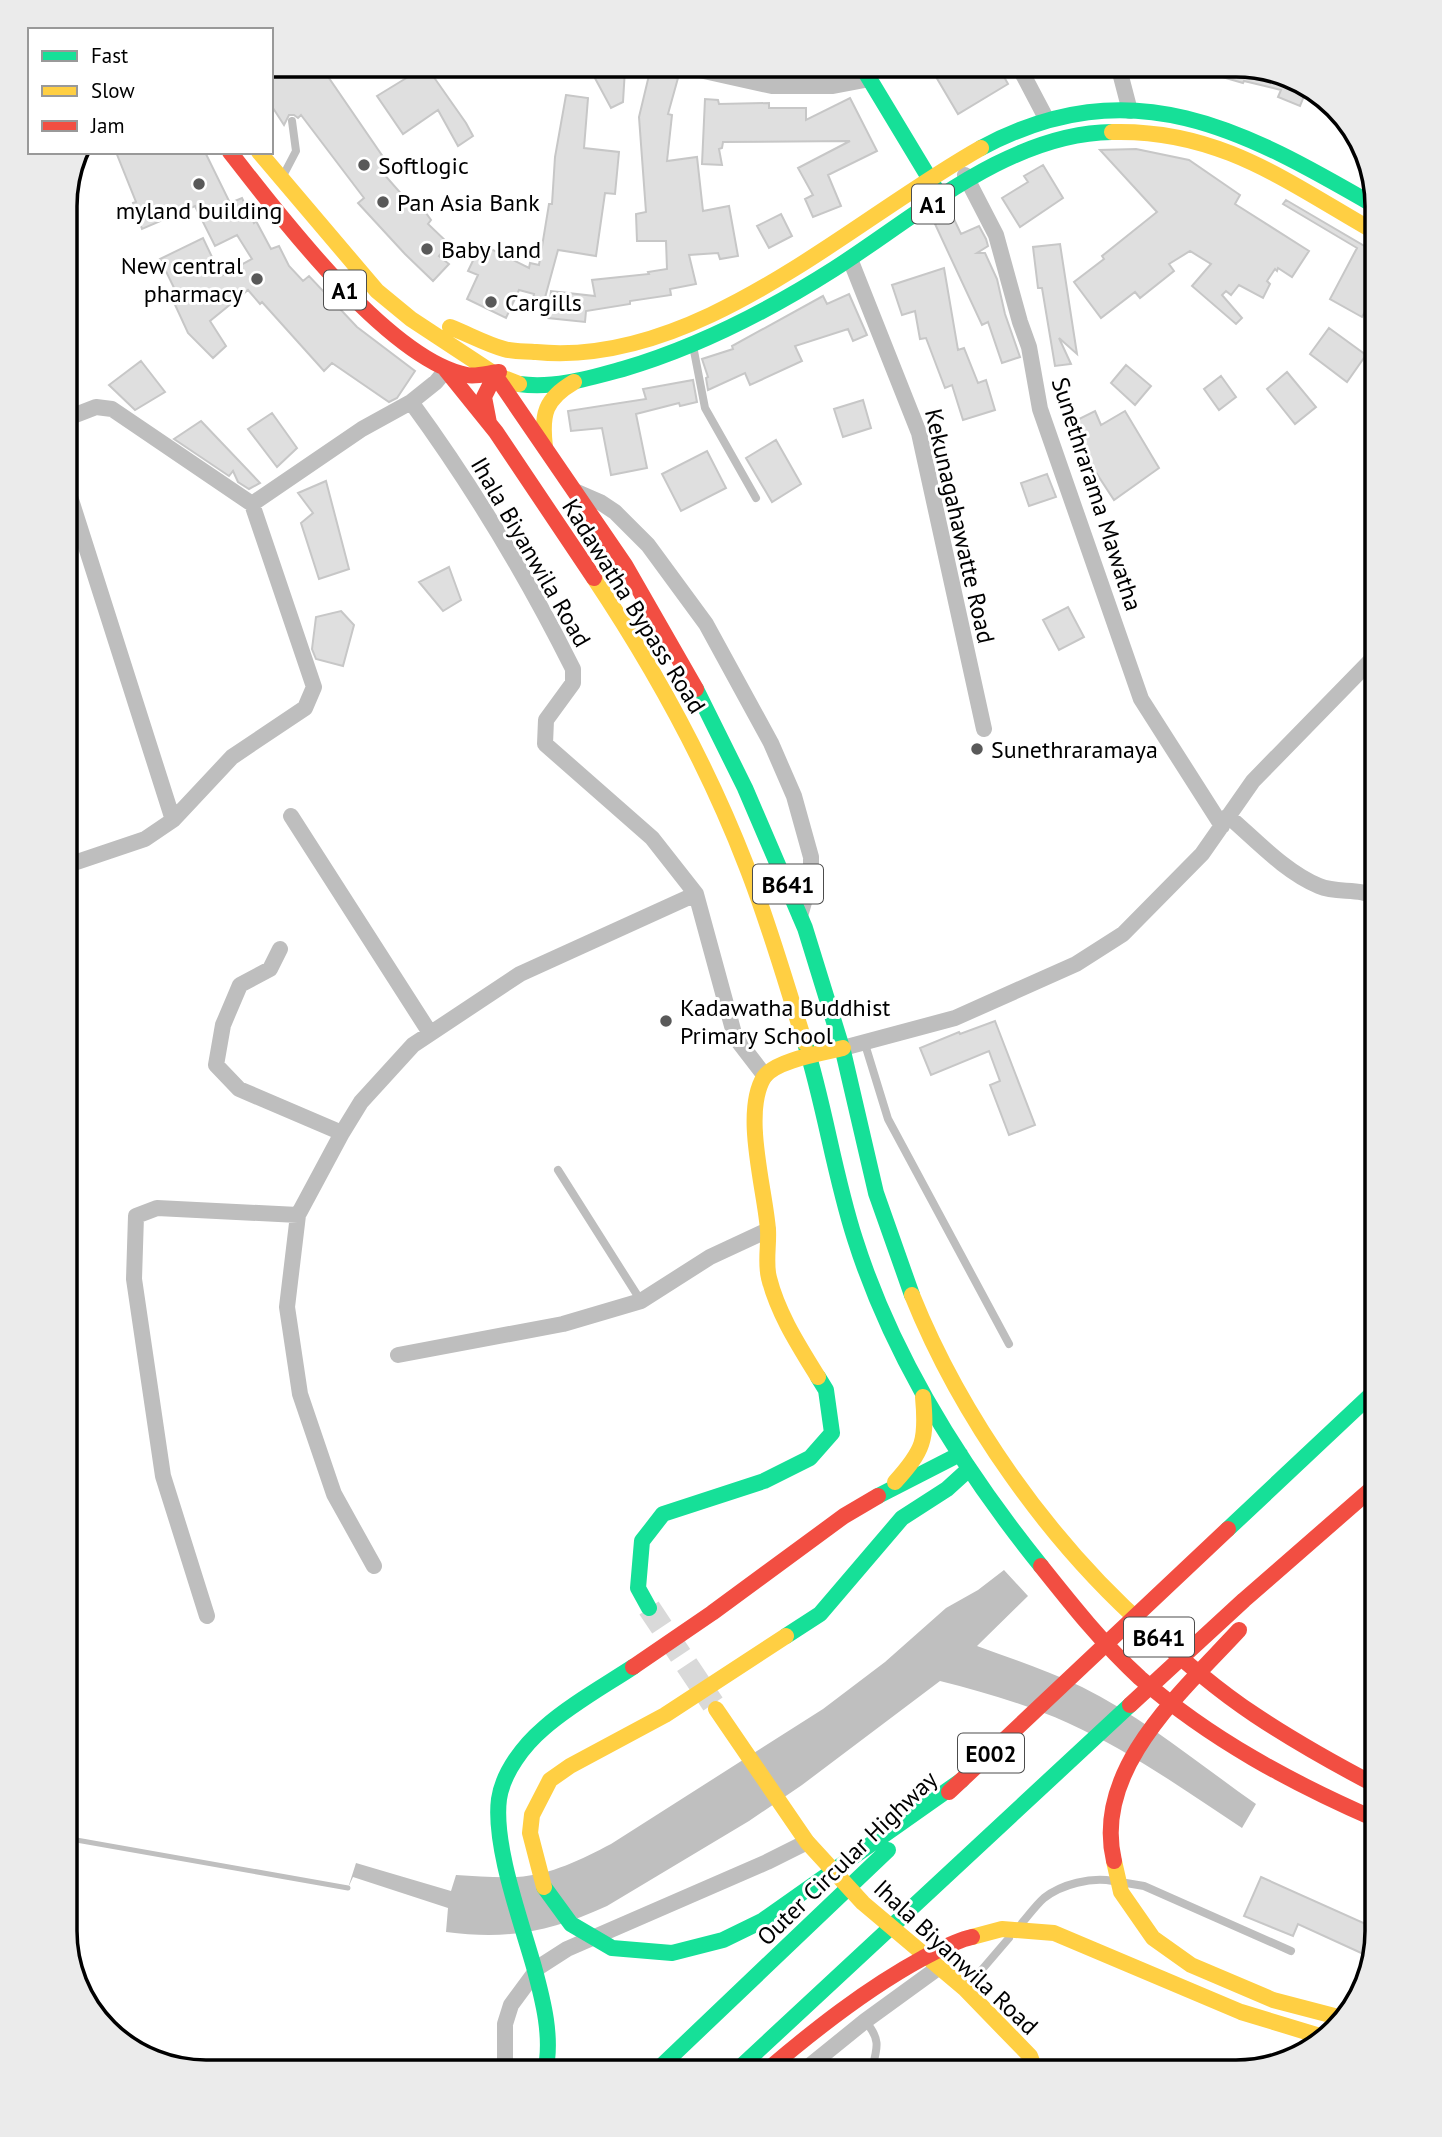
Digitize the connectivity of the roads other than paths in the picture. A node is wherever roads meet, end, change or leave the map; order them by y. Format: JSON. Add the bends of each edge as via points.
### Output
{"nodes":[{"id":1,"x":731,"y":77,"type":"edge"},
{"id":2,"x":1025,"y":77,"type":"edge"},
{"id":3,"x":1121,"y":77,"type":"edge"},
{"id":4,"x":870,"y":79,"type":"joint"},
{"id":5,"x":1130,"y":111,"type":"junction"},
{"id":6,"x":1048,"y":120,"type":"junction"},
{"id":7,"x":292,"y":121,"type":"dead end"},
{"id":8,"x":232,"y":154,"type":"edge"},
{"id":9,"x":261,"y":154,"type":"edge"},
{"id":10,"x":958,"y":163,"type":"junction"},
{"id":11,"x":280,"y":179,"type":"junction"},
{"id":12,"x":930,"y":180,"type":"junction"},
{"id":13,"x":968,"y":181,"type":"junction"},
{"id":14,"x":942,"y":198,"type":"junction"},
{"id":15,"x":1365,"y":200,"type":"edge"},
{"id":16,"x":1365,"y":226,"type":"edge"},
{"id":17,"x":338,"y":245,"type":"junction"},
{"id":18,"x":850,"y":259,"type":"junction"},
{"id":19,"x":693,"y":345,"type":"junction"},
{"id":20,"x":538,"y":354,"type":"junction"},
{"id":21,"x":446,"y":370,"type":"junction"},
{"id":22,"x":495,"y":374,"type":"junction"},
{"id":23,"x":574,"y":382,"type":"junction"},
{"id":24,"x":411,"y":402,"type":"junction"},
{"id":25,"x":77,"y":414,"type":"edge"},
{"id":26,"x":489,"y":423,"type":"junction"},
{"id":27,"x":545,"y":447,"type":"junction"},
{"id":28,"x":575,"y":491,"type":"junction"},
{"id":29,"x":756,"y":498,"type":"dead end"},
{"id":30,"x":252,"y":503,"type":"junction"},
{"id":31,"x":77,"y":519,"type":"edge"},
{"id":32,"x":1365,"y":666,"type":"edge"},
{"id":33,"x":984,"y":729,"type":"dead end"},
{"id":34,"x":291,"y":816,"type":"dead end"},
{"id":35,"x":173,"y":820,"type":"junction"},
{"id":36,"x":1225,"y":821,"type":"junction"},
{"id":37,"x":77,"y":862,"type":"edge"},
{"id":38,"x":1365,"y":892,"type":"edge"},
{"id":39,"x":696,"y":894,"type":"junction"},
{"id":40,"x":800,"y":916,"type":"junction"},
{"id":41,"x":280,"y":949,"type":"dead end"},
{"id":42,"x":430,"y":1033,"type":"junction"},
{"id":43,"x":864,"y":1041,"type":"junction"},
{"id":44,"x":843,"y":1048,"type":"junction"},
{"id":45,"x":809,"y":1057,"type":"junction"},
{"id":46,"x":765,"y":1076,"type":"junction"},
{"id":47,"x":342,"y":1133,"type":"junction"},
{"id":48,"x":558,"y":1170,"type":"dead end"},
{"id":49,"x":298,"y":1215,"type":"junction"},
{"id":50,"x":768,"y":1230,"type":"junction"},
{"id":51,"x":641,"y":1301,"type":"junction"},
{"id":52,"x":1009,"y":1344,"type":"dead end"},
{"id":53,"x":398,"y":1355,"type":"dead end"},
{"id":54,"x":923,"y":1397,"type":"junction"},
{"id":55,"x":1365,"y":1400,"type":"edge"},
{"id":56,"x":986,"y":1437,"type":"junction"},
{"id":57,"x":996,"y":1452,"type":"junction"},
{"id":58,"x":960,"y":1454,"type":"junction"},
{"id":59,"x":969,"y":1469,"type":"junction"},
{"id":60,"x":888,"y":1490,"type":"junction"},
{"id":61,"x":1365,"y":1495,"type":"edge"},
{"id":62,"x":1365,"y":1496,"type":"edge"},
{"id":63,"x":374,"y":1566,"type":"dead end"},
{"id":64,"x":649,"y":1608,"type":"tunnel mouth"},
{"id":65,"x":207,"y":1616,"type":"dead end"},
{"id":66,"x":716,"y":1709,"type":"tunnel mouth"},
{"id":67,"x":962,"y":1780,"type":"junction"},
{"id":68,"x":1365,"y":1780,"type":"edge"},
{"id":69,"x":1365,"y":1814,"type":"edge"},
{"id":70,"x":807,"y":1842,"type":"junction"},
{"id":71,"x":1291,"y":1951,"type":"dead end"},
{"id":72,"x":939,"y":1968,"type":"junction"},
{"id":73,"x":965,"y":1989,"type":"junction"},
{"id":74,"x":1333,"y":2016,"type":"edge"},
{"id":75,"x":865,"y":2021,"type":"junction"},
{"id":76,"x":1313,"y":2034,"type":"edge"},
{"id":77,"x":505,"y":2060,"type":"edge"},
{"id":78,"x":548,"y":2060,"type":"edge"},
{"id":79,"x":668,"y":2060,"type":"edge"},
{"id":80,"x":747,"y":2060,"type":"edge"},
{"id":81,"x":779,"y":2060,"type":"edge"},
{"id":82,"x":817,"y":2060,"type":"edge"},
{"id":83,"x":874,"y":2060,"type":"edge"},
{"id":84,"x":1032,"y":2060,"type":"edge"}],
"edges":[{"from":1,"to":4,"type":"street","via":[[772,86],[833,86]]},
{"from":2,"to":6,"type":"street"},
{"from":3,"to":5,"type":"street"},
{"from":4,"to":12,"type":"main road"},
{"from":5,"to":6,"type":"main road","number":"A1"},
{"from":5,"to":15,"type":"main road","number":"A1","via":[[1190,117],[1235,130]]},
{"from":6,"to":10,"type":"main road","number":"A1","via":[[999,139]]},
{"from":7,"to":11,"type":"lane","via":[[296,151]]},
{"from":8,"to":21,"type":"main road","number":"A1","via":[[350,295]]},
{"from":9,"to":11,"type":"main road","number":"A1"},
{"from":10,"to":12,"type":"main road","number":"A1"},
{"from":10,"to":13,"type":"street","name":"Sunethrarama Mawatha"},
{"from":11,"to":17,"type":"main road","number":"A1"},
{"from":12,"to":14,"type":"main road"},
{"from":12,"to":20,"type":"main road","number":"A1","via":[[820,254],[715,312],[624,347],[576,356]]},
{"from":13,"to":14,"type":"main road","number":"A1"},
{"from":13,"to":16,"type":"main road","number":"A1","via":[[1011,155],[1051,142],[1098,133],[1155,133],[1243,157]]},
{"from":13,"to":36,"type":"street","name":"Sunethrarama Mawatha","via":[[996,235],[1030,347],[1040,409],[1142,699]]},
{"from":14,"to":18,"type":"main road","number":"A1"},
{"from":17,"to":20,"type":"main road","number":"A1","via":[[460,333]]},
{"from":17,"to":22,"type":"main road","number":"A1","via":[[351,265],[391,304]]},
{"from":18,"to":19,"type":"main road","number":"A1","via":[[771,307]]},
{"from":18,"to":33,"type":"street","name":"Kekunagahawatte Road","via":[[919,433]]},
{"from":19,"to":23,"type":"main road","number":"A1"},
{"from":19,"to":29,"type":"lane","via":[[705,408]]},
{"from":20,"to":22,"type":"main road"},
{"from":21,"to":22,"type":"main road","number":"A1","via":[[472,377]]},
{"from":21,"to":24,"type":"street"},
{"from":21,"to":26,"type":"main road","name":"Kadawatha Bypass Road","number":"B641"},
{"from":22,"to":23,"type":"main road","number":"A1","via":[[505,381],[542,386]]},
{"from":22,"to":26,"type":"main road","via":[[484,397]]},
{"from":22,"to":27,"type":"main road","name":"Kadawatha Bypass Road","number":"B641"},
{"from":23,"to":27,"type":"main road","via":[[548,404],[541,424]]},
{"from":24,"to":30,"type":"street"},
{"from":24,"to":39,"type":"street","name":"Ihala Biyanwila Road","via":[[505,548],[573,669],[573,683],[546,720],[545,744],[652,838]]},
{"from":25,"to":30,"type":"street","via":[[96,407],[112,410]]},
{"from":26,"to":45,"type":"main road","name":"Kadawatha Bypass Road","number":"B641","via":[[660,683],[716,793],[747,865]]},
{"from":27,"to":28,"type":"main road","name":"Kadawatha Bypass Road","number":"B641"},
{"from":28,"to":40,"type":"main road","name":"Kadawatha Bypass Road","number":"B641","via":[[682,664],[749,798]]},
{"from":28,"to":40,"type":"street","via":[[615,512],[648,545],[706,624],[771,743],[794,796],[811,857],[811,878]]},
{"from":30,"to":35,"type":"street","via":[[314,687],[305,708],[232,757]]},
{"from":31,"to":35,"type":"street"},
{"from":32,"to":36,"type":"street","via":[[1253,781]]},
{"from":34,"to":42,"type":"street"},
{"from":35,"to":37,"type":"street","via":[[145,839]]},
{"from":36,"to":38,"type":"street","name":"Sunethrarama Mawatha","via":[[1321,887]]},
{"from":36,"to":43,"type":"street","via":[[1202,854],[1123,934],[1076,964],[956,1018]]},
{"from":39,"to":42,"type":"street","via":[[520,974]]},
{"from":39,"to":46,"type":"street","name":"Ihala Biyanwila Road","via":[[735,1037]]},
{"from":40,"to":44,"type":"main road","name":"Kadawatha Bypass Road","number":"B641"},
{"from":41,"to":47,"type":"street","via":[[270,969],[240,985],[223,1025],[216,1065],[239,1089]]},
{"from":42,"to":47,"type":"street","via":[[412,1045],[361,1102]]},
{"from":43,"to":44,"type":"street"},
{"from":43,"to":52,"type":"lane","via":[[888,1119]]},
{"from":44,"to":45,"type":"main road"},
{"from":44,"to":56,"type":"main road","name":"Kadawatha Bypass Road","number":"B641","via":[[880,1205],[906,1280],[943,1362]]},
{"from":45,"to":46,"type":"main road","via":[[781,1065]]},
{"from":45,"to":54,"type":"main road","name":"Kadawatha Bypass Road","number":"B641","via":[[861,1257]]},
{"from":46,"to":50,"type":"main road","via":[[757,1104],[756,1149]]},
{"from":47,"to":49,"type":"street"},
{"from":48,"to":51,"type":"lane"},
{"from":49,"to":63,"type":"street","via":[[287,1307],[300,1394],[334,1493]]},
{"from":49,"to":65,"type":"street","via":[[157,1208],[136,1216],[134,1279],[163,1476]]},
{"from":50,"to":51,"type":"street","via":[[710,1257]]},
{"from":50,"to":64,"type":"main road","via":[[768,1276],[792,1336],[826,1390],[832,1433],[810,1458],[764,1481],[663,1514],[642,1541],[638,1588]]},
{"from":51,"to":53,"type":"street","via":[[563,1324]]},
{"from":54,"to":58,"type":"main road","name":"Kadawatha Bypass Road","number":"B641"},
{"from":54,"to":60,"type":"main road","via":[[922,1449]]},
{"from":55,"to":67,"type":"main road","name":"Outer Circular Highway","number":"E002"},
{"from":56,"to":57,"type":"main road","name":"Kadawatha Bypass Road","number":"B641"},
{"from":56,"to":58,"type":"main road"},
{"from":57,"to":59,"type":"main road"},
{"from":57,"to":68,"type":"main road","name":"Kadawatha Bypass Road","number":"B641","via":[[1082,1562],[1185,1661],[1273,1728]]},
{"from":58,"to":59,"type":"main road","name":"Kadawatha Bypass Road","number":"B641"},
{"from":58,"to":60,"type":"main road"},
{"from":59,"to":67,"type":"main road","via":[[887,1532],[820,1614],[665,1715],[550,1780],[532,1815],[530,1833],[544,1887],[571,1924],[612,1948],[672,1953],[723,1940],[762,1921]]},
{"from":59,"to":69,"type":"main road","name":"Kadawatha Bypass Road","number":"B641","via":[[1041,1567],[1142,1678],[1244,1754]]},
{"from":60,"to":78,"type":"main road","via":[[844,1516],[545,1727],[521,1752],[499,1800],[501,1849],[542,1997]]},
{"from":61,"to":80,"type":"main road","number":"E002","via":[[1244,1600]]},
{"from":62,"to":74,"type":"main road","via":[[1153,1723],[1127,1766],[1111,1815],[1110,1846],[1121,1892],[1153,1938],[1191,1965],[1251,1992]]},
{"from":66,"to":70,"type":"main road","name":"Ihala Biyanwila Road"},
{"from":67,"to":79,"type":"main road","name":"Outer Circular Highway","number":"E002"},
{"from":70,"to":72,"type":"main road","name":"Ihala Biyanwila Road","via":[[863,1903]]},
{"from":70,"to":77,"type":"street","via":[[566,1949],[539,1967],[511,2005],[505,2024]]},
{"from":71,"to":73,"type":"lane","via":[[1143,1886],[1101,1879],[1066,1886],[1044,1898]]},
{"from":72,"to":73,"type":"main road","name":"Ihala Biyanwila Road"},
{"from":72,"to":75,"type":"street"},
{"from":73,"to":84,"type":"main road","name":"Ihala Biyanwila Road"},
{"from":75,"to":82,"type":"street"},
{"from":75,"to":83,"type":"lane","via":[[878,2044]]},
{"from":76,"to":81,"type":"main road","via":[[1241,2012],[1054,1933],[1002,1929],[955,1941],[892,1975]]}]}
